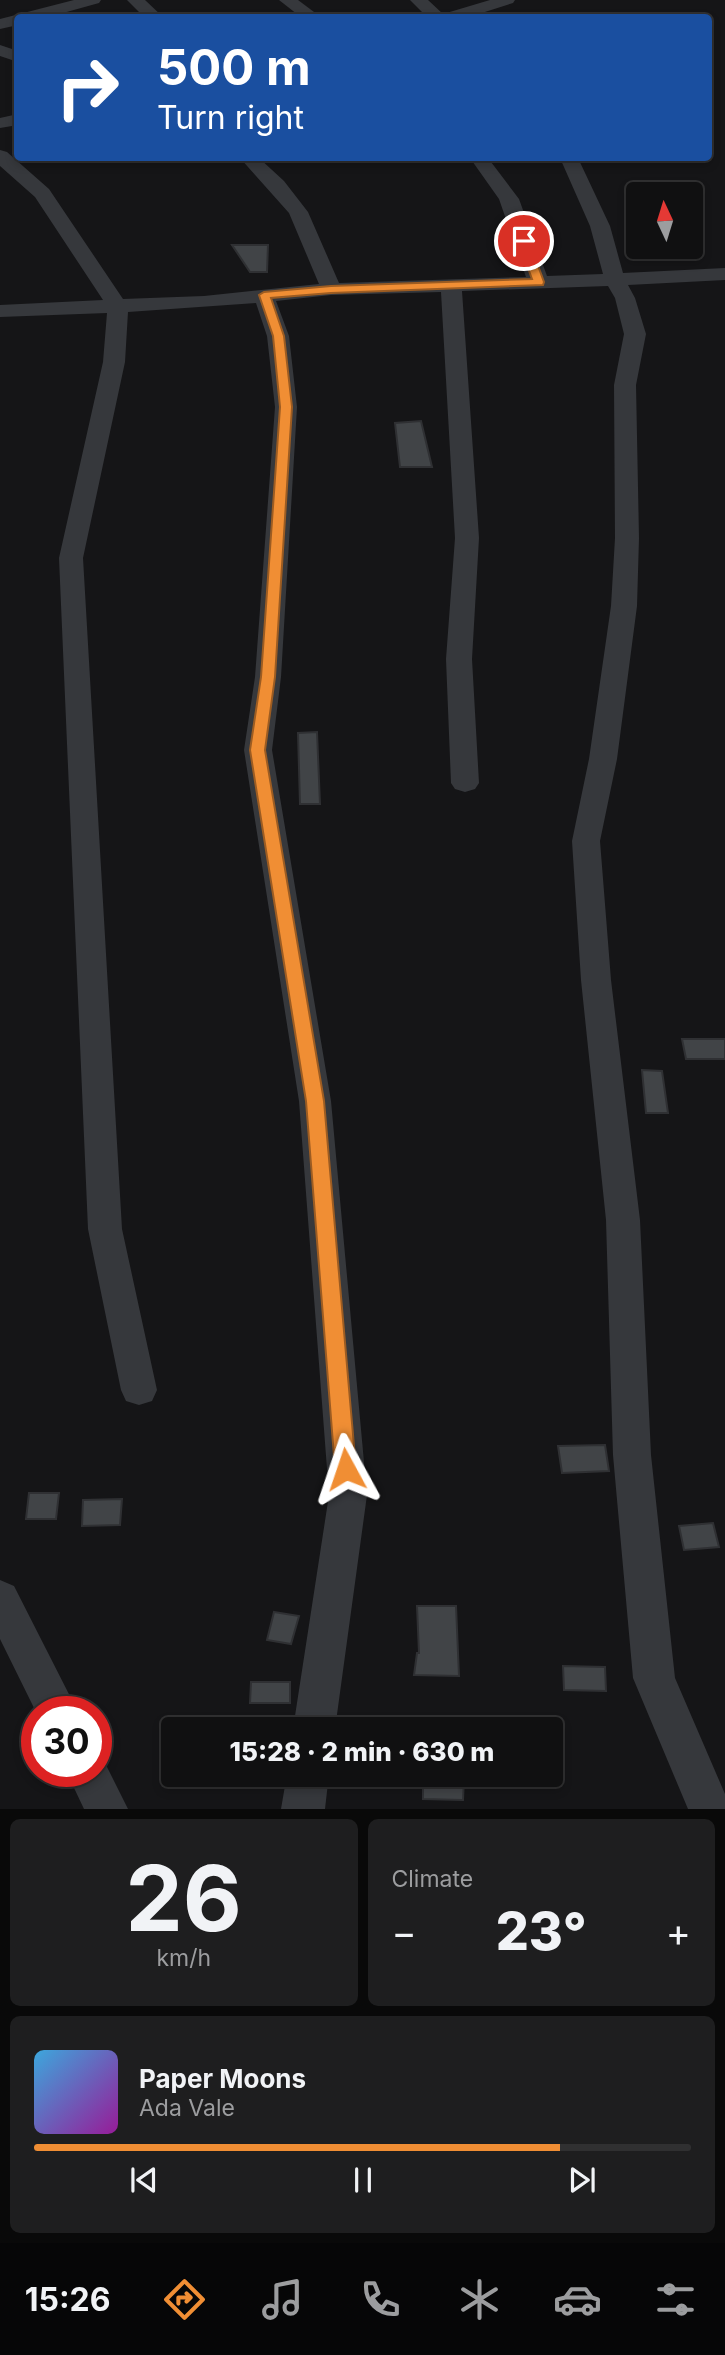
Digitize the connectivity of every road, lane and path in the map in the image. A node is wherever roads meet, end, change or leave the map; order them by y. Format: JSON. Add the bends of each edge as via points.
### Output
{"nodes":[{"id":1,"x":93,"y":0,"type":"edge"},
{"id":2,"x":135,"y":0,"type":"edge"},
{"id":3,"x":287,"y":0,"type":"edge"},
{"id":4,"x":418,"y":0,"type":"edge"},
{"id":5,"x":507,"y":0,"type":"edge"},
{"id":6,"x":39,"y":14,"type":"edge"},
{"id":7,"x":151,"y":14,"type":"edge"},
{"id":8,"x":308,"y":14,"type":"edge"},
{"id":9,"x":434,"y":14,"type":"edge"},
{"id":10,"x":460,"y":14,"type":"edge"},
{"id":11,"x":0,"y":156,"type":"edge"},
{"id":12,"x":252,"y":161,"type":"edge"},
{"id":13,"x":481,"y":161,"type":"edge"},
{"id":14,"x":570,"y":161,"type":"edge"},
{"id":15,"x":725,"y":274,"type":"edge"},
{"id":16,"x":615,"y":280,"type":"junction"},
{"id":17,"x":539,"y":282,"type":"junction"},
{"id":18,"x":451,"y":285,"type":"junction"},
{"id":19,"x":331,"y":289,"type":"junction"},
{"id":20,"x":264,"y":295,"type":"junction"},
{"id":21,"x":118,"y":307,"type":"junction"},
{"id":22,"x":0,"y":311,"type":"edge"},
{"id":23,"x":465,"y":783,"type":"dead end"},
{"id":24,"x":139,"y":1390,"type":"dead end"},
{"id":25,"x":0,"y":1598,"type":"edge"},
{"id":26,"x":49,"y":1696,"type":"edge"},
{"id":27,"x":316,"y":1717,"type":"edge"},
{"id":28,"x":95,"y":1787,"type":"edge"},
{"id":29,"x":306,"y":1787,"type":"edge"},
{"id":30,"x":106,"y":1809,"type":"edge"},
{"id":31,"x":303,"y":1809,"type":"edge"},
{"id":32,"x":710,"y":1809,"type":"edge"}],
"edges":[{"from":1,"to":6,"type":"street"},
{"from":2,"to":7,"type":"street"},
{"from":3,"to":8,"type":"street"},
{"from":4,"to":9,"type":"street"},
{"from":5,"to":10,"type":"street"},
{"from":11,"to":21,"type":"street","via":[[42,193]]},
{"from":12,"to":19,"type":"street","via":[[298,212]]},
{"from":13,"to":17,"type":"street","via":[[509,199]]},
{"from":14,"to":16,"type":"street","via":[[600,226]]},
{"from":15,"to":16,"type":"street"},
{"from":16,"to":17,"type":"street"},
{"from":16,"to":32,"type":"street","via":[[635,334],[625,385],[624,606],[603,759],[586,841],[596,980],[623,1220],[632,1455],[654,1678]]},
{"from":17,"to":18,"type":"street"},
{"from":18,"to":19,"type":"street"},
{"from":18,"to":23,"type":"street","via":[[467,538],[459,659]]},
{"from":19,"to":20,"type":"street"},
{"from":20,"to":21,"type":"street"},
{"from":20,"to":27,"type":"street","via":[[278,336],[286,407],[268,677],[258,750],[315,1101],[348,1495]]},
{"from":21,"to":22,"type":"street"},
{"from":21,"to":24,"type":"street","via":[[114,362],[71,558],[105,1229]]},
{"from":25,"to":26,"type":"street"},
{"from":28,"to":30,"type":"street"},
{"from":29,"to":31,"type":"street"}]}
